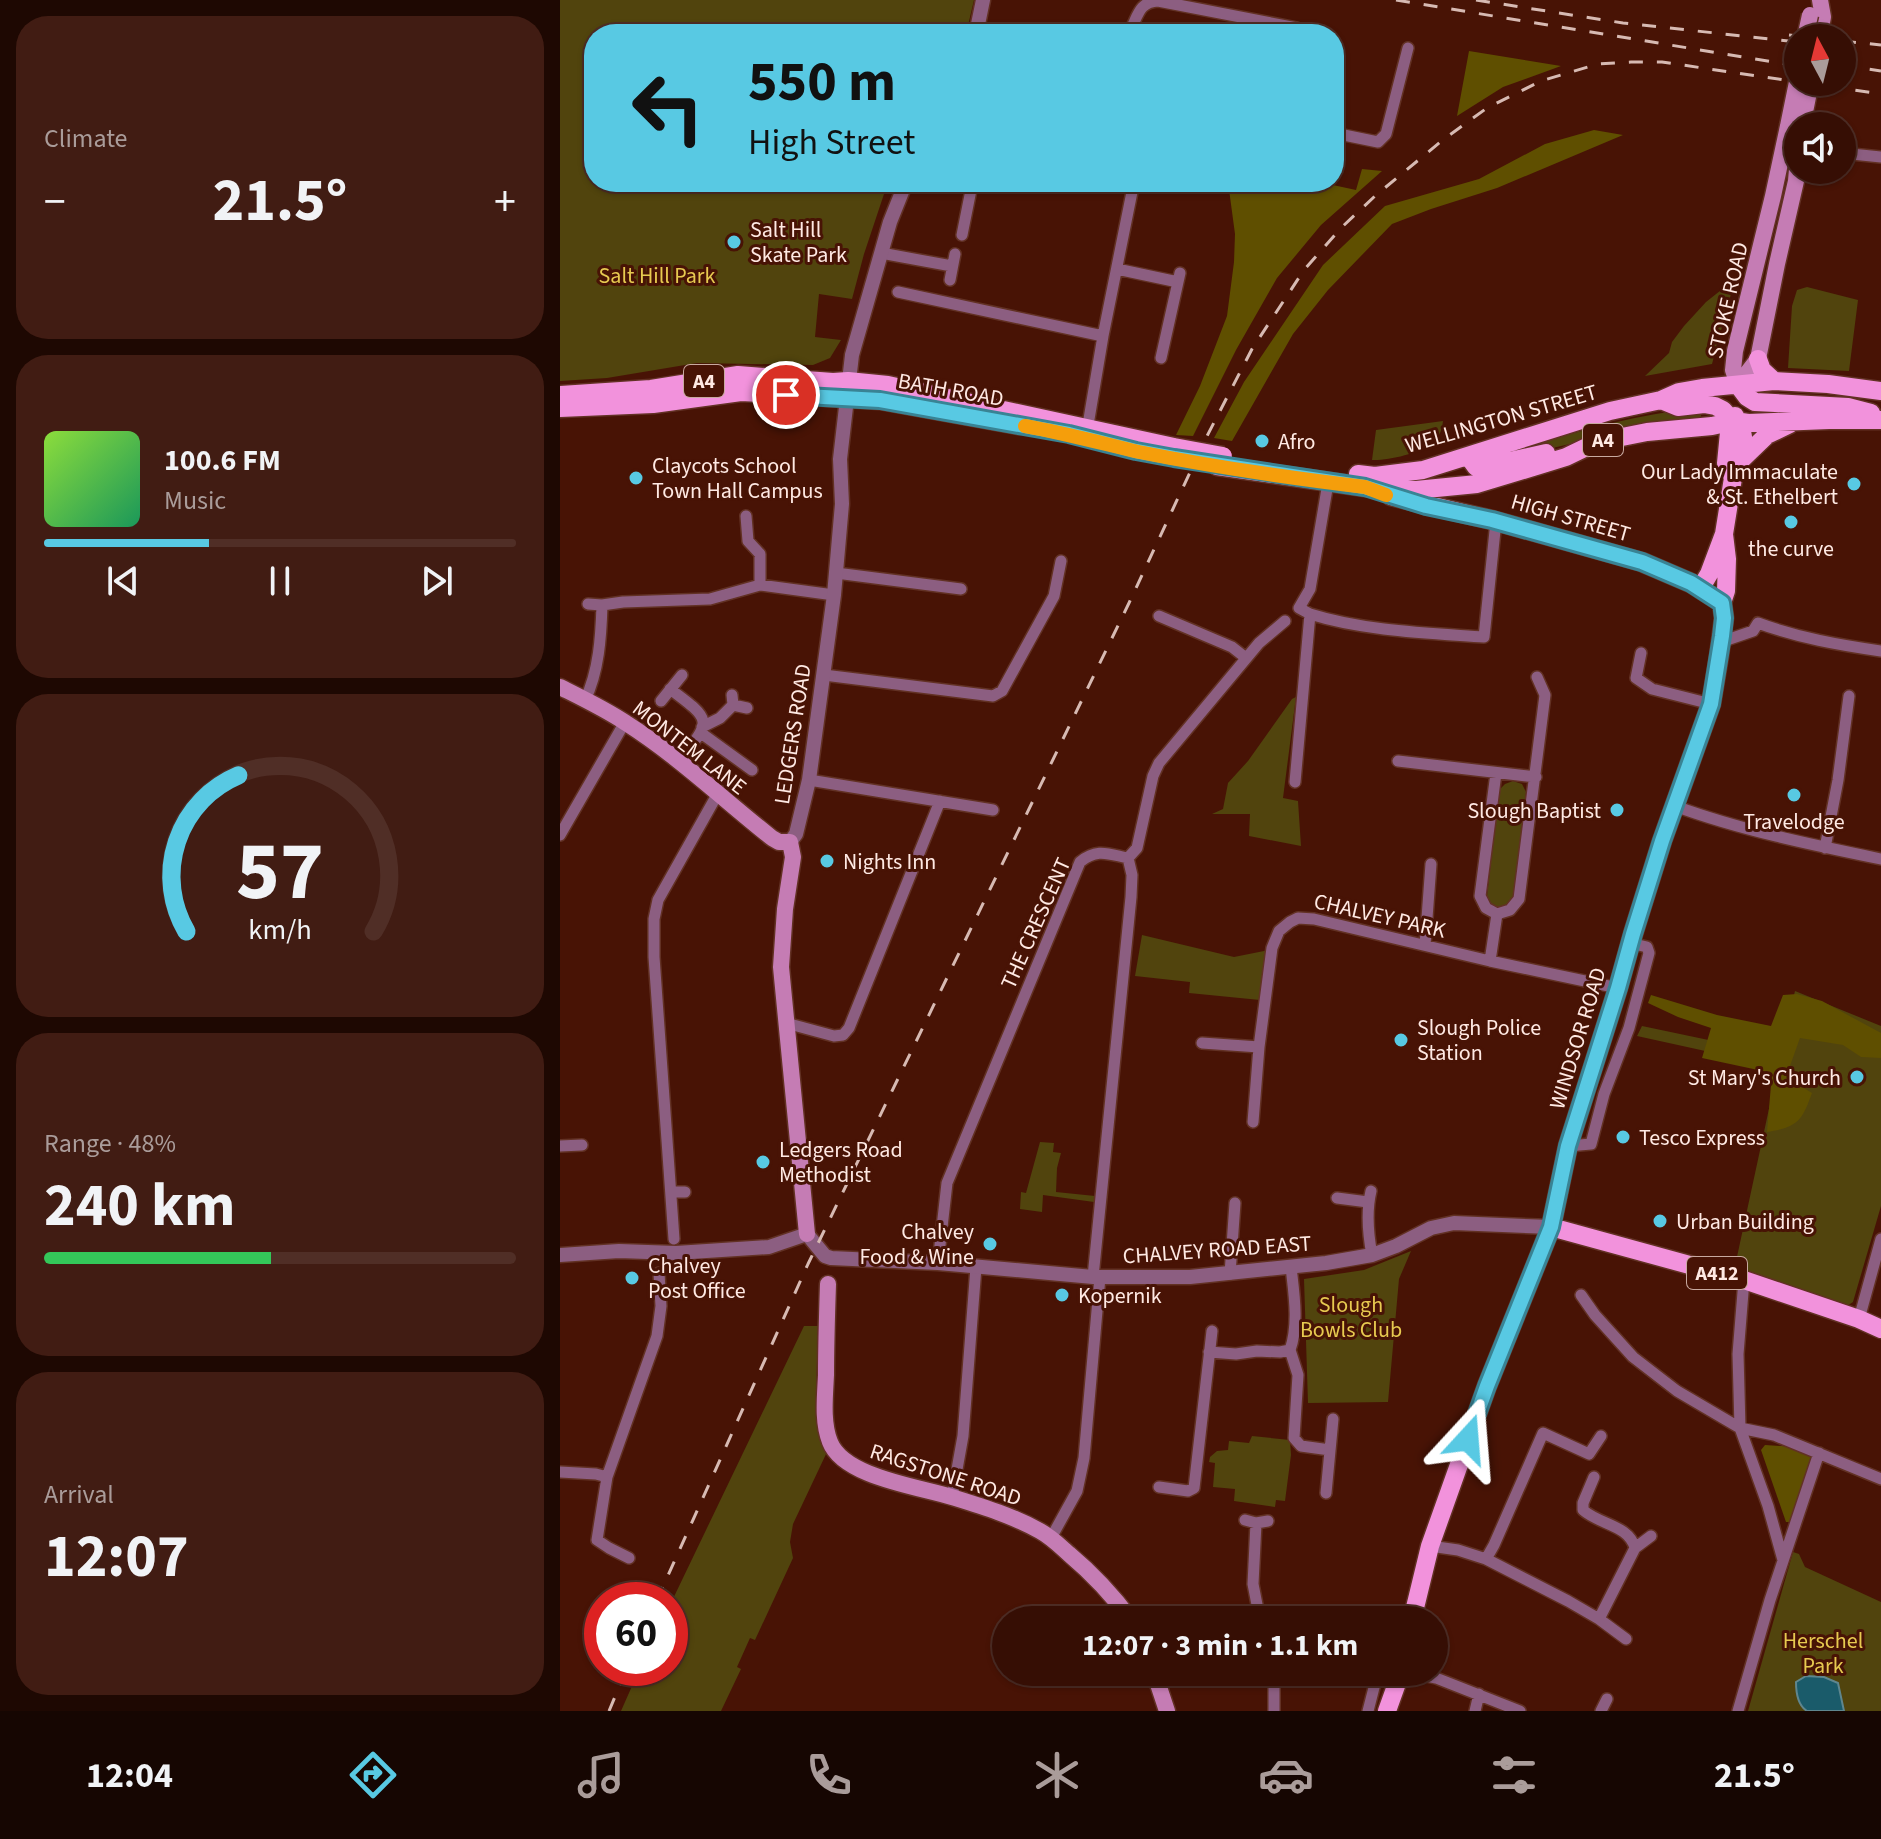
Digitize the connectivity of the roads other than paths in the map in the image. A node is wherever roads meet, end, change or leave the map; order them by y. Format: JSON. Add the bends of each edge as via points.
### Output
{"nodes":[{"id":1,"x":983,"y":0,"type":"edge"},
{"id":2,"x":978,"y":24,"type":"edge"},
{"id":3,"x":1134,"y":24,"type":"edge"},
{"id":4,"x":1276,"y":24,"type":"edge"},
{"id":5,"x":1408,"y":48,"type":"dead end"},
{"id":6,"x":1344,"y":135,"type":"edge"},
{"id":7,"x":1856,"y":154,"type":"edge"},
{"id":8,"x":1881,"y":157,"type":"edge"},
{"id":9,"x":1784,"y":166,"type":"edge"},
{"id":10,"x":1795,"y":184,"type":"edge"},
{"id":11,"x":902,"y":192,"type":"edge"},
{"id":12,"x":970,"y":192,"type":"edge"},
{"id":13,"x":1132,"y":192,"type":"edge"},
{"id":14,"x":962,"y":235,"type":"dead end"},
{"id":15,"x":881,"y":253,"type":"junction"},
{"id":16,"x":955,"y":254,"type":"dead end"},
{"id":17,"x":952,"y":266,"type":"junction"},
{"id":18,"x":1117,"y":269,"type":"junction"},
{"id":19,"x":950,"y":280,"type":"dead end"},
{"id":20,"x":898,"y":292,"type":"dead end"},
{"id":21,"x":1103,"y":336,"type":"junction"},
{"id":22,"x":1161,"y":358,"type":"dead end"},
{"id":23,"x":1758,"y":359,"type":"junction"},
{"id":24,"x":1774,"y":381,"type":"junction"},
{"id":25,"x":1738,"y":385,"type":"junction"},
{"id":26,"x":847,"y":389,"type":"junction"},
{"id":27,"x":1881,"y":391,"type":"edge"},
{"id":28,"x":560,"y":395,"type":"edge"},
{"id":29,"x":1661,"y":400,"type":"junction"},
{"id":30,"x":560,"y":408,"type":"edge"},
{"id":31,"x":1881,"y":418,"type":"edge"},
{"id":32,"x":1735,"y":421,"type":"junction"},
{"id":33,"x":1796,"y":421,"type":"junction"},
{"id":34,"x":1090,"y":429,"type":"junction"},
{"id":35,"x":1597,"y":442,"type":"junction"},
{"id":36,"x":1468,"y":456,"type":"junction"},
{"id":37,"x":1220,"y":461,"type":"junction"},
{"id":38,"x":1736,"y":470,"type":"junction"},
{"id":39,"x":1328,"y":483,"type":"junction"},
{"id":40,"x":1477,"y":484,"type":"junction"},
{"id":41,"x":1365,"y":487,"type":"junction"},
{"id":42,"x":746,"y":516,"type":"dead end"},
{"id":43,"x":1494,"y":521,"type":"junction"},
{"id":44,"x":1724,"y":534,"type":"junction"},
{"id":45,"x":1061,"y":561,"type":"dead end"},
{"id":46,"x":836,"y":573,"type":"junction"},
{"id":47,"x":760,"y":585,"type":"junction"},
{"id":48,"x":961,"y":589,"type":"dead end"},
{"id":49,"x":1700,"y":589,"type":"junction"},
{"id":50,"x":834,"y":595,"type":"junction"},
{"id":51,"x":1722,"y":603,"type":"junction"},
{"id":52,"x":588,"y":604,"type":"dead end"},
{"id":53,"x":602,"y":605,"type":"junction"},
{"id":54,"x":1305,"y":611,"type":"junction"},
{"id":55,"x":1159,"y":616,"type":"dead end"},
{"id":56,"x":1285,"y":621,"type":"dead end"},
{"id":57,"x":1721,"y":642,"type":"junction"},
{"id":58,"x":1881,"y":651,"type":"edge"},
{"id":59,"x":1641,"y":653,"type":"dead end"},
{"id":60,"x":1246,"y":658,"type":"junction"},
{"id":61,"x":682,"y":675,"type":"dead end"},
{"id":62,"x":824,"y":675,"type":"junction"},
{"id":63,"x":1537,"y":677,"type":"dead end"},
{"id":64,"x":560,"y":687,"type":"edge"},
{"id":65,"x":670,"y":689,"type":"junction"},
{"id":66,"x":1849,"y":696,"type":"dead end"},
{"id":67,"x":585,"y":700,"type":"junction"},
{"id":68,"x":661,"y":701,"type":"dead end"},
{"id":69,"x":1711,"y":704,"type":"junction"},
{"id":70,"x":747,"y":708,"type":"dead end"},
{"id":71,"x":625,"y":722,"type":"junction"},
{"id":72,"x":702,"y":730,"type":"junction"},
{"id":73,"x":1398,"y":760,"type":"dead end"},
{"id":74,"x":679,"y":761,"type":"junction"},
{"id":75,"x":752,"y":770,"type":"dead end"},
{"id":76,"x":1496,"y":773,"type":"junction"},
{"id":77,"x":1536,"y":777,"type":"junction"},
{"id":78,"x":809,"y":780,"type":"junction"},
{"id":79,"x":1295,"y":782,"type":"dead end"},
{"id":80,"x":717,"y":795,"type":"junction"},
{"id":81,"x":940,"y":801,"type":"junction"},
{"id":82,"x":1675,"y":806,"type":"junction"},
{"id":83,"x":993,"y":810,"type":"dead end"},
{"id":84,"x":560,"y":835,"type":"edge"},
{"id":85,"x":790,"y":842,"type":"junction"},
{"id":86,"x":1825,"y":848,"type":"junction"},
{"id":87,"x":1128,"y":858,"type":"junction"},
{"id":88,"x":1881,"y":859,"type":"edge"},
{"id":89,"x":1431,"y":864,"type":"dead end"},
{"id":90,"x":1497,"y":914,"type":"junction"},
{"id":91,"x":1630,"y":943,"type":"junction"},
{"id":92,"x":1425,"y":945,"type":"junction"},
{"id":93,"x":1490,"y":961,"type":"junction"},
{"id":94,"x":1618,"y":988,"type":"junction"},
{"id":95,"x":786,"y":1023,"type":"junction"},
{"id":96,"x":1202,"y":1043,"type":"dead end"},
{"id":97,"x":1259,"y":1047,"type":"junction"},
{"id":98,"x":1253,"y":1122,"type":"dead end"},
{"id":99,"x":582,"y":1145,"type":"dead end"},
{"id":100,"x":560,"y":1146,"type":"edge"},
{"id":101,"x":1568,"y":1146,"type":"junction"},
{"id":102,"x":1337,"y":1198,"type":"dead end"},
{"id":103,"x":1235,"y":1203,"type":"dead end"},
{"id":104,"x":1551,"y":1227,"type":"junction"},
{"id":105,"x":807,"y":1234,"type":"junction"},
{"id":106,"x":674,"y":1239,"type":"dead end"},
{"id":107,"x":1881,"y":1239,"type":"edge"},
{"id":108,"x":560,"y":1255,"type":"edge"},
{"id":109,"x":1372,"y":1255,"type":"junction"},
{"id":110,"x":831,"y":1258,"type":"junction"},
{"id":111,"x":938,"y":1263,"type":"junction"},
{"id":112,"x":976,"y":1267,"type":"junction"},
{"id":113,"x":1291,"y":1267,"type":"junction"},
{"id":114,"x":659,"y":1273,"type":"dead end"},
{"id":115,"x":1230,"y":1274,"type":"junction"},
{"id":116,"x":1097,"y":1277,"type":"junction"},
{"id":117,"x":1744,"y":1280,"type":"junction"},
{"id":118,"x":828,"y":1284,"type":"joint"},
{"id":119,"x":1581,"y":1295,"type":"dead end"},
{"id":120,"x":1859,"y":1319,"type":"junction"},
{"id":121,"x":1881,"y":1329,"type":"edge"},
{"id":122,"x":1212,"y":1331,"type":"dead end"},
{"id":123,"x":1290,"y":1350,"type":"junction"},
{"id":124,"x":1209,"y":1352,"type":"junction"},
{"id":125,"x":1333,"y":1419,"type":"dead end"},
{"id":126,"x":1740,"y":1428,"type":"junction"},
{"id":127,"x":1601,"y":1436,"type":"dead end"},
{"id":128,"x":1330,"y":1450,"type":"junction"},
{"id":129,"x":1819,"y":1453,"type":"junction"},
{"id":130,"x":560,"y":1472,"type":"edge"},
{"id":131,"x":607,"y":1477,"type":"junction"},
{"id":132,"x":1594,"y":1477,"type":"dead end"},
{"id":133,"x":1881,"y":1479,"type":"edge"},
{"id":134,"x":1159,"y":1487,"type":"dead end"},
{"id":135,"x":1326,"y":1493,"type":"dead end"},
{"id":136,"x":952,"y":1497,"type":"junction"},
{"id":137,"x":1256,"y":1521,"type":"dead end"},
{"id":138,"x":1651,"y":1536,"type":"dead end"},
{"id":139,"x":1051,"y":1538,"type":"junction"},
{"id":140,"x":1430,"y":1546,"type":"junction"},
{"id":141,"x":1635,"y":1548,"type":"junction"},
{"id":142,"x":629,"y":1558,"type":"dead end"},
{"id":143,"x":1486,"y":1559,"type":"junction"},
{"id":144,"x":1783,"y":1560,"type":"junction"},
{"id":145,"x":1120,"y":1606,"type":"edge"},
{"id":146,"x":1257,"y":1606,"type":"edge"},
{"id":147,"x":1415,"y":1606,"type":"edge"},
{"id":148,"x":1599,"y":1619,"type":"junction"},
{"id":149,"x":1626,"y":1639,"type":"dead end"},
{"id":150,"x":1448,"y":1682,"type":"edge"},
{"id":151,"x":1159,"y":1686,"type":"edge"},
{"id":152,"x":1275,"y":1686,"type":"edge"},
{"id":153,"x":1374,"y":1686,"type":"edge"},
{"id":154,"x":1397,"y":1686,"type":"edge"},
{"id":155,"x":1400,"y":1686,"type":"edge"},
{"id":156,"x":1479,"y":1694,"type":"junction"},
{"id":157,"x":1607,"y":1699,"type":"dead end"},
{"id":158,"x":1167,"y":1711,"type":"edge"},
{"id":159,"x":1274,"y":1711,"type":"edge"},
{"id":160,"x":1368,"y":1711,"type":"edge"},
{"id":161,"x":1387,"y":1711,"type":"edge"},
{"id":162,"x":1394,"y":1711,"type":"edge"},
{"id":163,"x":1475,"y":1711,"type":"edge"},
{"id":164,"x":1520,"y":1711,"type":"edge"},
{"id":165,"x":1601,"y":1711,"type":"edge"},
{"id":166,"x":1738,"y":1711,"type":"edge"}],
"edges":[{"from":1,"to":2,"type":"street"},
{"from":3,"to":4,"type":"street","via":[[1141,6],[1158,1]]},
{"from":5,"to":6,"type":"street","via":[[1386,134],[1378,142]]},
{"from":7,"to":8,"type":"street"},
{"from":9,"to":25,"type":"main road","name":"STOKE ROAD","via":[[1735,351]]},
{"from":10,"to":23,"type":"main road","name":"STOKE ROAD"},
{"from":11,"to":15,"type":"street","name":"LEDGERS ROAD"},
{"from":12,"to":14,"type":"street","via":[[960,219]]},
{"from":13,"to":18,"type":"street"},
{"from":15,"to":17,"type":"street"},
{"from":15,"to":26,"type":"street","name":"LEDGERS ROAD"},
{"from":16,"to":17,"type":"street"},
{"from":17,"to":19,"type":"street"},
{"from":18,"to":21,"type":"street"},
{"from":18,"to":22,"type":"street","via":[[1179,278]]},
{"from":20,"to":21,"type":"street"},
{"from":21,"to":34,"type":"street"},
{"from":23,"to":24,"type":"main road"},
{"from":23,"to":25,"type":"main road","name":"STOKE ROAD"},
{"from":24,"to":25,"type":"main road","name":"WELLINGTON STREET"},
{"from":24,"to":27,"type":"main road","name":"WELLINGTON STREET"},
{"from":25,"to":29,"type":"main road","name":"WELLINGTON STREET","number":"A4","via":[[1679,392]]},
{"from":25,"to":31,"type":"main road","via":[[1755,402],[1848,407]]},
{"from":25,"to":32,"type":"main road"},
{"from":26,"to":28,"type":"main road","name":"BATH ROAD","number":"A4","via":[[833,382],[738,375],[651,389]]},
{"from":26,"to":30,"type":"main road","name":"BATH ROAD","number":"A4","via":[[741,392],[653,404]]},
{"from":26,"to":34,"type":"main road","name":"BATH ROAD","number":"A4","via":[[880,400],[1069,434]]},
{"from":26,"to":46,"type":"street","name":"LEDGERS ROAD"},
{"from":29,"to":32,"type":"main road","via":[[1678,407],[1715,406]]},
{"from":29,"to":36,"type":"main road","name":"WELLINGTON STREET","number":"A4"},
{"from":31,"to":33,"type":"main road","name":"WELLINGTON STREET","number":"A4"},
{"from":32,"to":33,"type":"main road","name":"WELLINGTON STREET","number":"A4"},
{"from":32,"to":35,"type":"main road","name":"WELLINGTON STREET","number":"A4"},
{"from":32,"to":38,"type":"main road","via":[[1743,437]]},
{"from":33,"to":38,"type":"main road","number":"A4","via":[[1767,435]]},
{"from":34,"to":37,"type":"main road","name":"WELLINGTON STREET","number":"A4","bridge":true},
{"from":35,"to":36,"type":"main road","via":[[1483,467],[1476,467]]},
{"from":35,"to":40,"type":"main road","name":"WELLINGTON STREET","number":"A4"},
{"from":36,"to":37,"type":"main road","name":"WELLINGTON STREET","number":"A4","via":[[1423,470],[1375,476]]},
{"from":36,"to":40,"type":"main road","name":"HIGH STREET"},
{"from":37,"to":39,"type":"main road","name":"WELLINGTON STREET","number":"A4"},
{"from":38,"to":44,"type":"main road"},
{"from":39,"to":41,"type":"main road","name":"WELLINGTON STREET","number":"A4"},
{"from":39,"to":54,"type":"street"},
{"from":40,"to":41,"type":"main road","name":"WELLINGTON STREET","number":"A4","via":[[1416,490]]},
{"from":40,"to":43,"type":"main road","name":"HIGH STREET"},
{"from":41,"to":43,"type":"main road","name":"HIGH STREET"},
{"from":42,"to":47,"type":"street","via":[[748,541],[760,554]]},
{"from":43,"to":49,"type":"main road","name":"HIGH STREET","via":[[1642,562]]},
{"from":43,"to":54,"type":"street","via":[[1484,637],[1326,619]]},
{"from":44,"to":49,"type":"main road"},
{"from":44,"to":51,"type":"main road","name":"WINDSOR ROAD"},
{"from":45,"to":62,"type":"street","via":[[1054,596],[1002,691],[993,696]]},
{"from":46,"to":48,"type":"street"},
{"from":46,"to":50,"type":"street","name":"LEDGERS ROAD"},
{"from":47,"to":50,"type":"street"},
{"from":47,"to":53,"type":"street","via":[[710,599]]},
{"from":49,"to":51,"type":"main road","name":"HIGH STREET"},
{"from":50,"to":62,"type":"street","name":"LEDGERS ROAD"},
{"from":51,"to":57,"type":"main road","name":"WINDSOR ROAD"},
{"from":52,"to":53,"type":"street"},
{"from":53,"to":67,"type":"street","via":[[601,637]]},
{"from":54,"to":79,"type":"street"},
{"from":55,"to":60,"type":"street"},
{"from":56,"to":60,"type":"street"},
{"from":57,"to":58,"type":"street","via":[[1753,631],[1758,623],[1829,644]]},
{"from":57,"to":69,"type":"main road","name":"WINDSOR ROAD"},
{"from":59,"to":69,"type":"street","via":[[1636,678],[1652,689]]},
{"from":60,"to":87,"type":"street","via":[[1159,763],[1137,848]]},
{"from":61,"to":65,"type":"street"},
{"from":62,"to":78,"type":"street","name":"LEDGERS ROAD"},
{"from":63,"to":77,"type":"street","via":[[1545,695]]},
{"from":64,"to":67,"type":"main road","name":"MONTEM LANE"},
{"from":65,"to":68,"type":"street"},
{"from":65,"to":72,"type":"street","via":[[699,710]]},
{"from":66,"to":86,"type":"street"},
{"from":67,"to":71,"type":"main road","name":"MONTEM LANE"},
{"from":69,"to":82,"type":"main road","name":"WINDSOR ROAD"},
{"from":70,"to":72,"type":"street","via":[[733,700]]},
{"from":71,"to":74,"type":"main road","name":"MONTEM LANE"},
{"from":71,"to":84,"type":"street"},
{"from":72,"to":74,"type":"street"},
{"from":72,"to":75,"type":"street"},
{"from":73,"to":76,"type":"street"},
{"from":74,"to":80,"type":"main road","name":"MONTEM LANE"},
{"from":76,"to":77,"type":"street"},
{"from":76,"to":90,"type":"street","via":[[1480,896]]},
{"from":77,"to":90,"type":"street","via":[[1519,899],[1510,910]]},
{"from":78,"to":81,"type":"street"},
{"from":78,"to":85,"type":"street","name":"LEDGERS ROAD"},
{"from":80,"to":85,"type":"main road","name":"MONTEM LANE","via":[[772,838]]},
{"from":80,"to":106,"type":"street","via":[[658,900],[654,919],[679,1192]]},
{"from":81,"to":83,"type":"street"},
{"from":81,"to":95,"type":"street","via":[[849,1028],[834,1036]]},
{"from":82,"to":86,"type":"street"},
{"from":82,"to":91,"type":"main road","name":"WINDSOR ROAD"},
{"from":85,"to":95,"type":"main road","name":"LEDGERS ROAD","via":[[793,857],[781,967]]},
{"from":86,"to":88,"type":"street"},
{"from":87,"to":111,"type":"street","name":"THE CRESCENT","via":[[1101,852],[1080,862],[947,1183]]},
{"from":87,"to":116,"type":"street","via":[[1131,897]]},
{"from":89,"to":92,"type":"street"},
{"from":90,"to":93,"type":"street"},
{"from":91,"to":94,"type":"main road","name":"WINDSOR ROAD"},
{"from":91,"to":101,"type":"street","via":[[1647,947],[1649,953],[1629,1028],[1591,1144]]},
{"from":92,"to":93,"type":"street","name":"CHALVEY PARK"},
{"from":92,"to":97,"type":"street","name":"CHALVEY PARK","via":[[1314,919],[1290,922],[1272,948]]},
{"from":93,"to":94,"type":"street","name":"CHALVEY PARK"},
{"from":94,"to":101,"type":"main road","name":"WINDSOR ROAD"},
{"from":95,"to":105,"type":"main road","name":"LEDGERS ROAD"},
{"from":96,"to":97,"type":"street"},
{"from":97,"to":98,"type":"street","name":"CHALVEY PARK"},
{"from":99,"to":100,"type":"street"},
{"from":101,"to":104,"type":"main road","name":"WINDSOR ROAD"},
{"from":102,"to":109,"type":"street","via":[[1370,1196]]},
{"from":103,"to":115,"type":"street"},
{"from":104,"to":109,"type":"street","name":"CHALVEY ROAD EAST","via":[[1454,1223]]},
{"from":104,"to":117,"type":"main road","number":"A412"},
{"from":104,"to":140,"type":"main road","name":"WINDSOR ROAD"},
{"from":105,"to":108,"type":"street","via":[[769,1247]]},
{"from":105,"to":110,"type":"street"},
{"from":107,"to":120,"type":"street"},
{"from":109,"to":113,"type":"street","name":"CHALVEY ROAD EAST"},
{"from":110,"to":111,"type":"street","name":"CHALVEY ROAD EAST"},
{"from":110,"to":118,"type":"street"},
{"from":111,"to":112,"type":"street","name":"CHALVEY ROAD EAST"},
{"from":112,"to":116,"type":"street","name":"CHALVEY ROAD EAST"},
{"from":112,"to":136,"type":"street","via":[[963,1436]]},
{"from":113,"to":115,"type":"street","name":"CHALVEY ROAD EAST"},
{"from":113,"to":123,"type":"street","via":[[1295,1304]]},
{"from":114,"to":131,"type":"street","via":[[657,1336]]},
{"from":115,"to":116,"type":"street","name":"CHALVEY ROAD EAST"},
{"from":116,"to":139,"type":"street","via":[[1084,1458],[1077,1491]]},
{"from":117,"to":120,"type":"main road","number":"A412"},
{"from":117,"to":126,"type":"street"},
{"from":118,"to":136,"type":"main road","name":"RAGSTONE ROAD","via":[[825,1412],[833,1447],[870,1475]]},
{"from":119,"to":126,"type":"street","via":[[1633,1357],[1677,1391]]},
{"from":120,"to":121,"type":"main road","number":"A412"},
{"from":122,"to":124,"type":"street"},
{"from":123,"to":124,"type":"street"},
{"from":123,"to":128,"type":"street","via":[[1298,1375],[1294,1438],[1301,1446]]},
{"from":124,"to":134,"type":"street","via":[[1194,1488]]},
{"from":125,"to":128,"type":"street"},
{"from":126,"to":129,"type":"street"},
{"from":126,"to":144,"type":"street"},
{"from":127,"to":143,"type":"street","via":[[1589,1454],[1543,1433]]},
{"from":128,"to":135,"type":"street"},
{"from":129,"to":133,"type":"street"},
{"from":129,"to":144,"type":"street"},
{"from":130,"to":131,"type":"street"},
{"from":131,"to":142,"type":"street","via":[[597,1540]]},
{"from":132,"to":141,"type":"street","via":[[1583,1510],[1632,1538]]},
{"from":136,"to":139,"type":"main road","name":"RAGSTONE ROAD","via":[[1006,1514]]},
{"from":137,"to":146,"type":"street"},
{"from":138,"to":141,"type":"street"},
{"from":139,"to":145,"type":"main road","name":"RAGSTONE ROAD"},
{"from":140,"to":143,"type":"street"},
{"from":140,"to":147,"type":"main road","name":"WINDSOR ROAD"},
{"from":141,"to":148,"type":"street"},
{"from":143,"to":148,"type":"street"},
{"from":144,"to":166,"type":"street"},
{"from":148,"to":149,"type":"street"},
{"from":150,"to":156,"type":"street"},
{"from":151,"to":158,"type":"main road"},
{"from":152,"to":159,"type":"street"},
{"from":153,"to":160,"type":"street"},
{"from":154,"to":161,"type":"main road"},
{"from":155,"to":162,"type":"main road"},
{"from":156,"to":163,"type":"street"},
{"from":156,"to":164,"type":"street"},
{"from":157,"to":165,"type":"street"}]}
